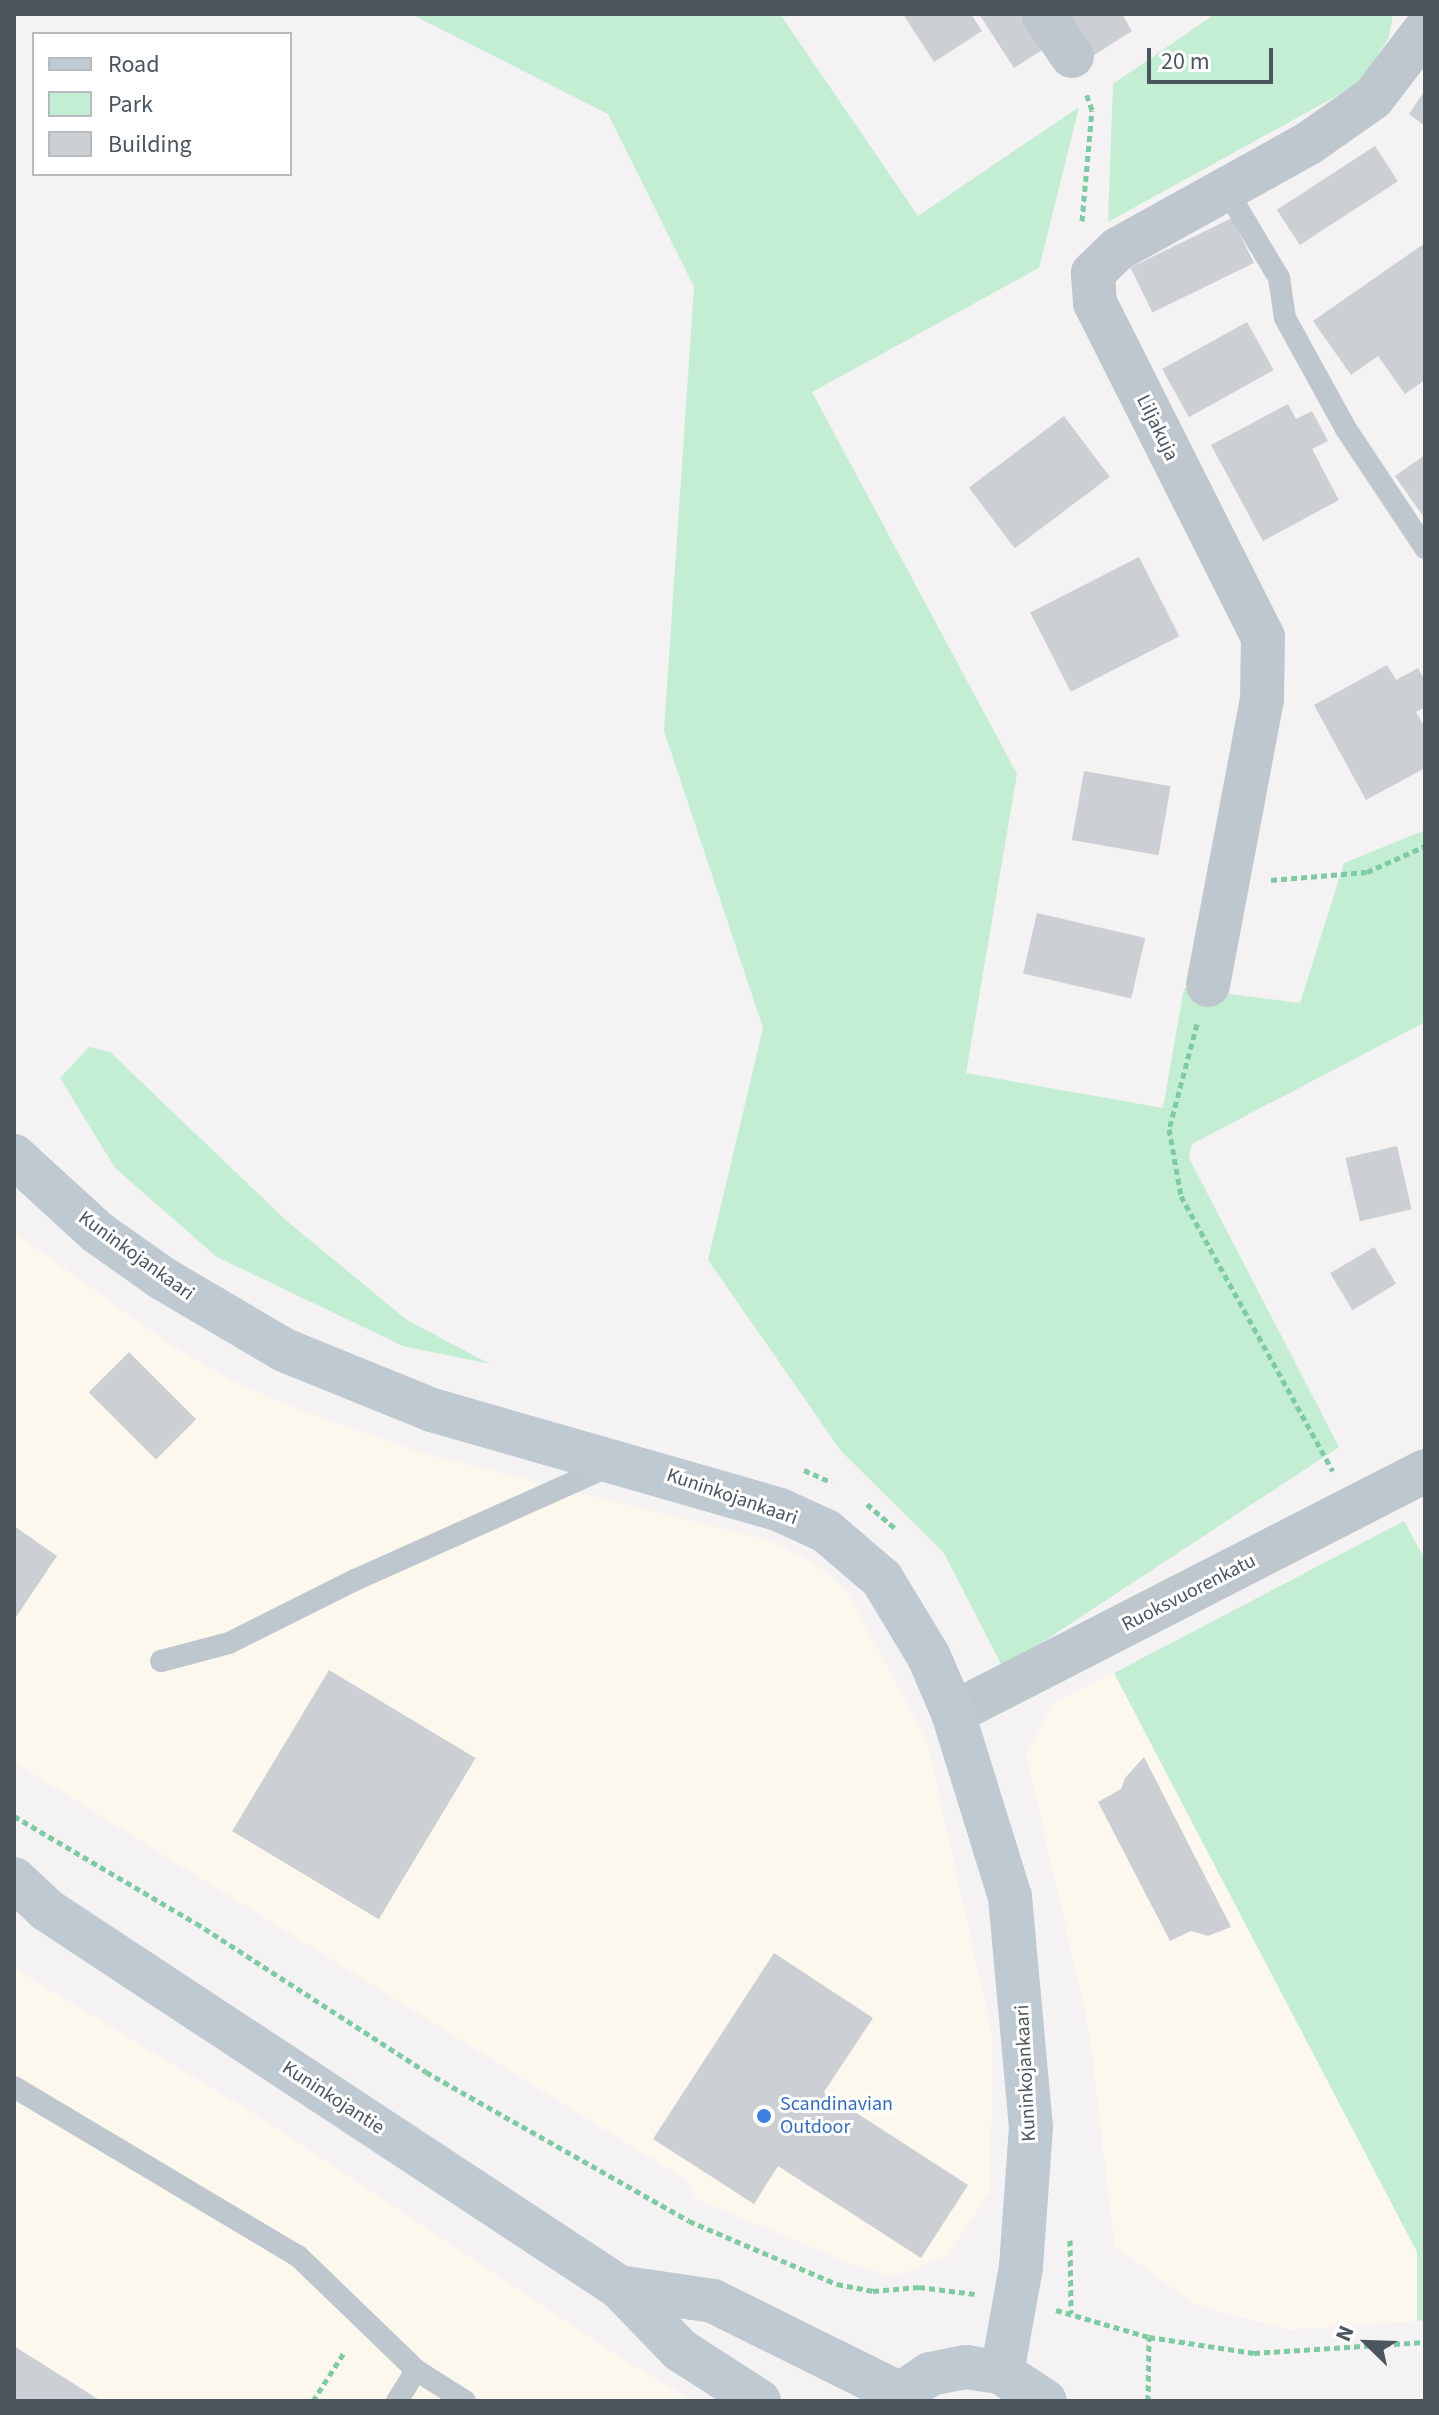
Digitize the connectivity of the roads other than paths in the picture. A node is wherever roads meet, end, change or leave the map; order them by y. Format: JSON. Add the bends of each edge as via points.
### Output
{"nodes":[{"id":1,"x":1043,"y":14,"type":"edge"},
{"id":2,"x":1425,"y":30,"type":"edge"},
{"id":3,"x":1072,"y":56,"type":"road end"},
{"id":4,"x":1226,"y":189,"type":"junction"},
{"id":5,"x":1425,"y":548,"type":"edge"},
{"id":6,"x":1208,"y":985,"type":"road end"},
{"id":7,"x":14,"y":1156,"type":"edge"},
{"id":8,"x":620,"y":1461,"type":"junction"},
{"id":9,"x":1425,"y":1471,"type":"edge"},
{"id":10,"x":161,"y":1661,"type":"dead end"},
{"id":11,"x":953,"y":1713,"type":"junction"},
{"id":12,"x":14,"y":1879,"type":"edge"},
{"id":13,"x":30,"y":1906,"type":"edge"},
{"id":14,"x":14,"y":2087,"type":"edge"},
{"id":15,"x":619,"y":2287,"type":"junction"},
{"id":16,"x":416,"y":2370,"type":"junction"},
{"id":17,"x":1002,"y":2373,"type":"junction"},
{"id":18,"x":894,"y":2397,"type":"edge"},
{"id":19,"x":397,"y":2401,"type":"edge"},
{"id":20,"x":465,"y":2401,"type":"edge"},
{"id":21,"x":759,"y":2401,"type":"edge"},
{"id":22,"x":1045,"y":2401,"type":"edge"}],
"edges":[{"from":1,"to":3,"type":"street"},
{"from":2,"to":4,"type":"street","via":[[1373,98],[1309,143]]},
{"from":4,"to":5,"type":"lane","via":[[1279,278],[1285,318],[1346,429]]},
{"from":4,"to":6,"type":"street","name":"Liljakuja","via":[[1118,249],[1093,273],[1095,303],[1263,637],[1262,700]]},
{"from":7,"to":8,"type":"street","name":"Kuninkojankaari","via":[[110,1241],[218,1314],[284,1350],[432,1410]]},
{"from":8,"to":10,"type":"lane","via":[[229,1643]]},
{"from":8,"to":11,"type":"street","name":"Kuninkojankaari","via":[[780,1510],[857,1552],[904,1611]]},
{"from":9,"to":11,"type":"street","name":"Ruoksvuorenkatu"},
{"from":11,"to":17,"type":"street","name":"Kuninkojankaari","via":[[1010,1897],[1028,2059],[1028,2197]]},
{"from":12,"to":13,"type":"street","name":"Kuninkojantie"},
{"from":13,"to":15,"type":"street","name":"Kuninkojantie"},
{"from":14,"to":16,"type":"lane","via":[[298,2256]]},
{"from":15,"to":18,"type":"street","name":"Kuninkojantie","via":[[713,2301]]},
{"from":15,"to":21,"type":"street","name":"Kuninkojantie","via":[[680,2350]]},
{"from":16,"to":19,"type":"lane"},
{"from":16,"to":20,"type":"lane"},
{"from":17,"to":18,"type":"street","via":[[966,2367],[930,2374]]},
{"from":17,"to":22,"type":"street"}]}
